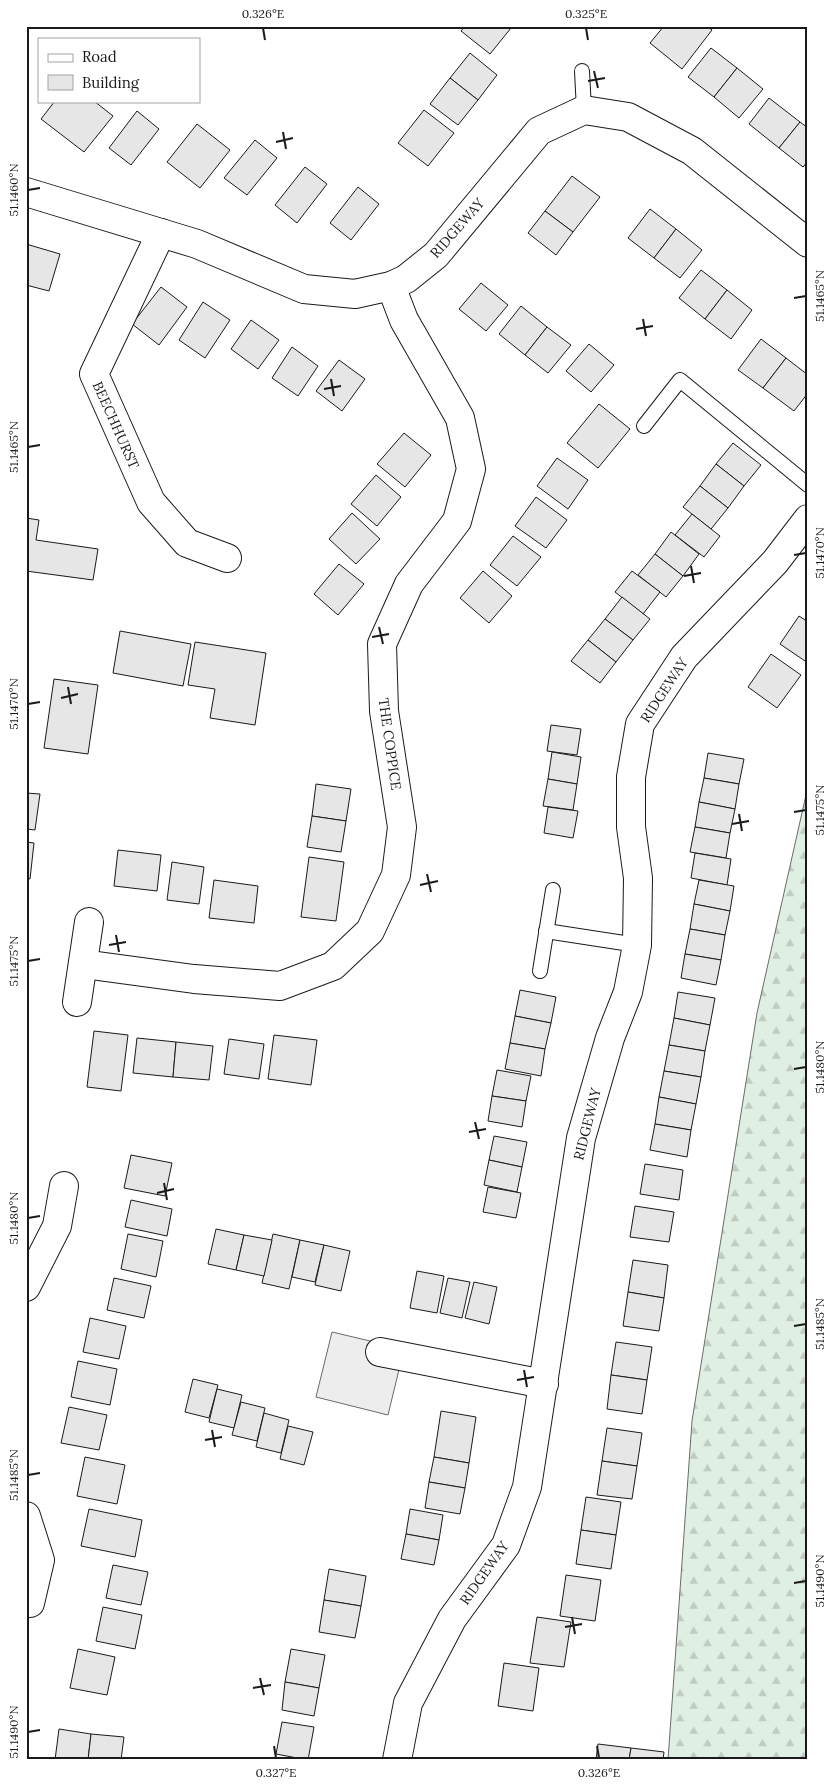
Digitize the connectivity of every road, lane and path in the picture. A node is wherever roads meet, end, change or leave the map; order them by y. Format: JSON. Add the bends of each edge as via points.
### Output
{"nodes":[{"id":1,"x":582,"y":71,"type":"dead end"},
{"id":2,"x":584,"y":110,"type":"junction"},
{"id":3,"x":26,"y":192,"type":"edge"},
{"id":4,"x":161,"y":232,"type":"junction"},
{"id":5,"x":808,"y":243,"type":"edge"},
{"id":6,"x":391,"y":286,"type":"junction"},
{"id":7,"x":644,"y":426,"type":"dead end"},
{"id":8,"x":808,"y":485,"type":"edge"},
{"id":9,"x":808,"y":519,"type":"edge"},
{"id":10,"x":226,"y":558,"type":"dead end"},
{"id":11,"x":553,"y":890,"type":"dead end"},
{"id":12,"x":89,"y":922,"type":"dead end"},
{"id":13,"x":546,"y":931,"type":"junction"},
{"id":14,"x":637,"y":945,"type":"junction"},
{"id":15,"x":83,"y":964,"type":"junction"},
{"id":16,"x":540,"y":972,"type":"dead end"},
{"id":17,"x":77,"y":1002,"type":"dead end"},
{"id":18,"x":64,"y":1186,"type":"dead end"},
{"id":19,"x":26,"y":1287,"type":"edge"},
{"id":20,"x":380,"y":1352,"type":"dead end"},
{"id":21,"x":544,"y":1384,"type":"junction"},
{"id":22,"x":26,"y":1516,"type":"edge"},
{"id":23,"x":30,"y":1603,"type":"dead end"},
{"id":24,"x":397,"y":1760,"type":"edge"}],
"edges":[{"from":1,"to":2,"type":"lane"},
{"from":2,"to":5,"type":"street","via":[[628,117],[692,151]]},
{"from":2,"to":6,"type":"street","name":"RIDGEWAY","via":[[539,131],[436,254],[406,280]]},
{"from":3,"to":4,"type":"street","name":"RIDGEWAY"},
{"from":4,"to":6,"type":"street","name":"RIDGEWAY","via":[[304,289],[354,294]]},
{"from":4,"to":10,"type":"street","name":"BEECHHURST","via":[[94,374],[151,502],[187,544]]},
{"from":6,"to":15,"type":"street","name":"THE COPPICE","via":[[404,320],[460,418],[472,469],[457,521],[409,584],[382,644],[384,711],[402,827],[396,875],[370,931],[333,966],[280,986],[194,979]]},
{"from":7,"to":8,"type":"lane","via":[[680,380]]},
{"from":9,"to":14,"type":"street","name":"RIDGEWAY","via":[[775,562],[684,657],[640,724],[631,802],[638,878]]},
{"from":11,"to":13,"type":"lane"},
{"from":12,"to":15,"type":"street"},
{"from":13,"to":14,"type":"lane"},
{"from":13,"to":16,"type":"lane"},
{"from":14,"to":21,"type":"street","name":"RIDGEWAY","via":[[628,992],[610,1038],[581,1138]]},
{"from":15,"to":17,"type":"street"},
{"from":18,"to":19,"type":"street","via":[[57,1226]]},
{"from":20,"to":21,"type":"street"},
{"from":21,"to":24,"type":"street","name":"RIDGEWAY","via":[[527,1487],[506,1545],[452,1619],[408,1703]]},
{"from":22,"to":23,"type":"street","via":[[40,1560]]}]}
